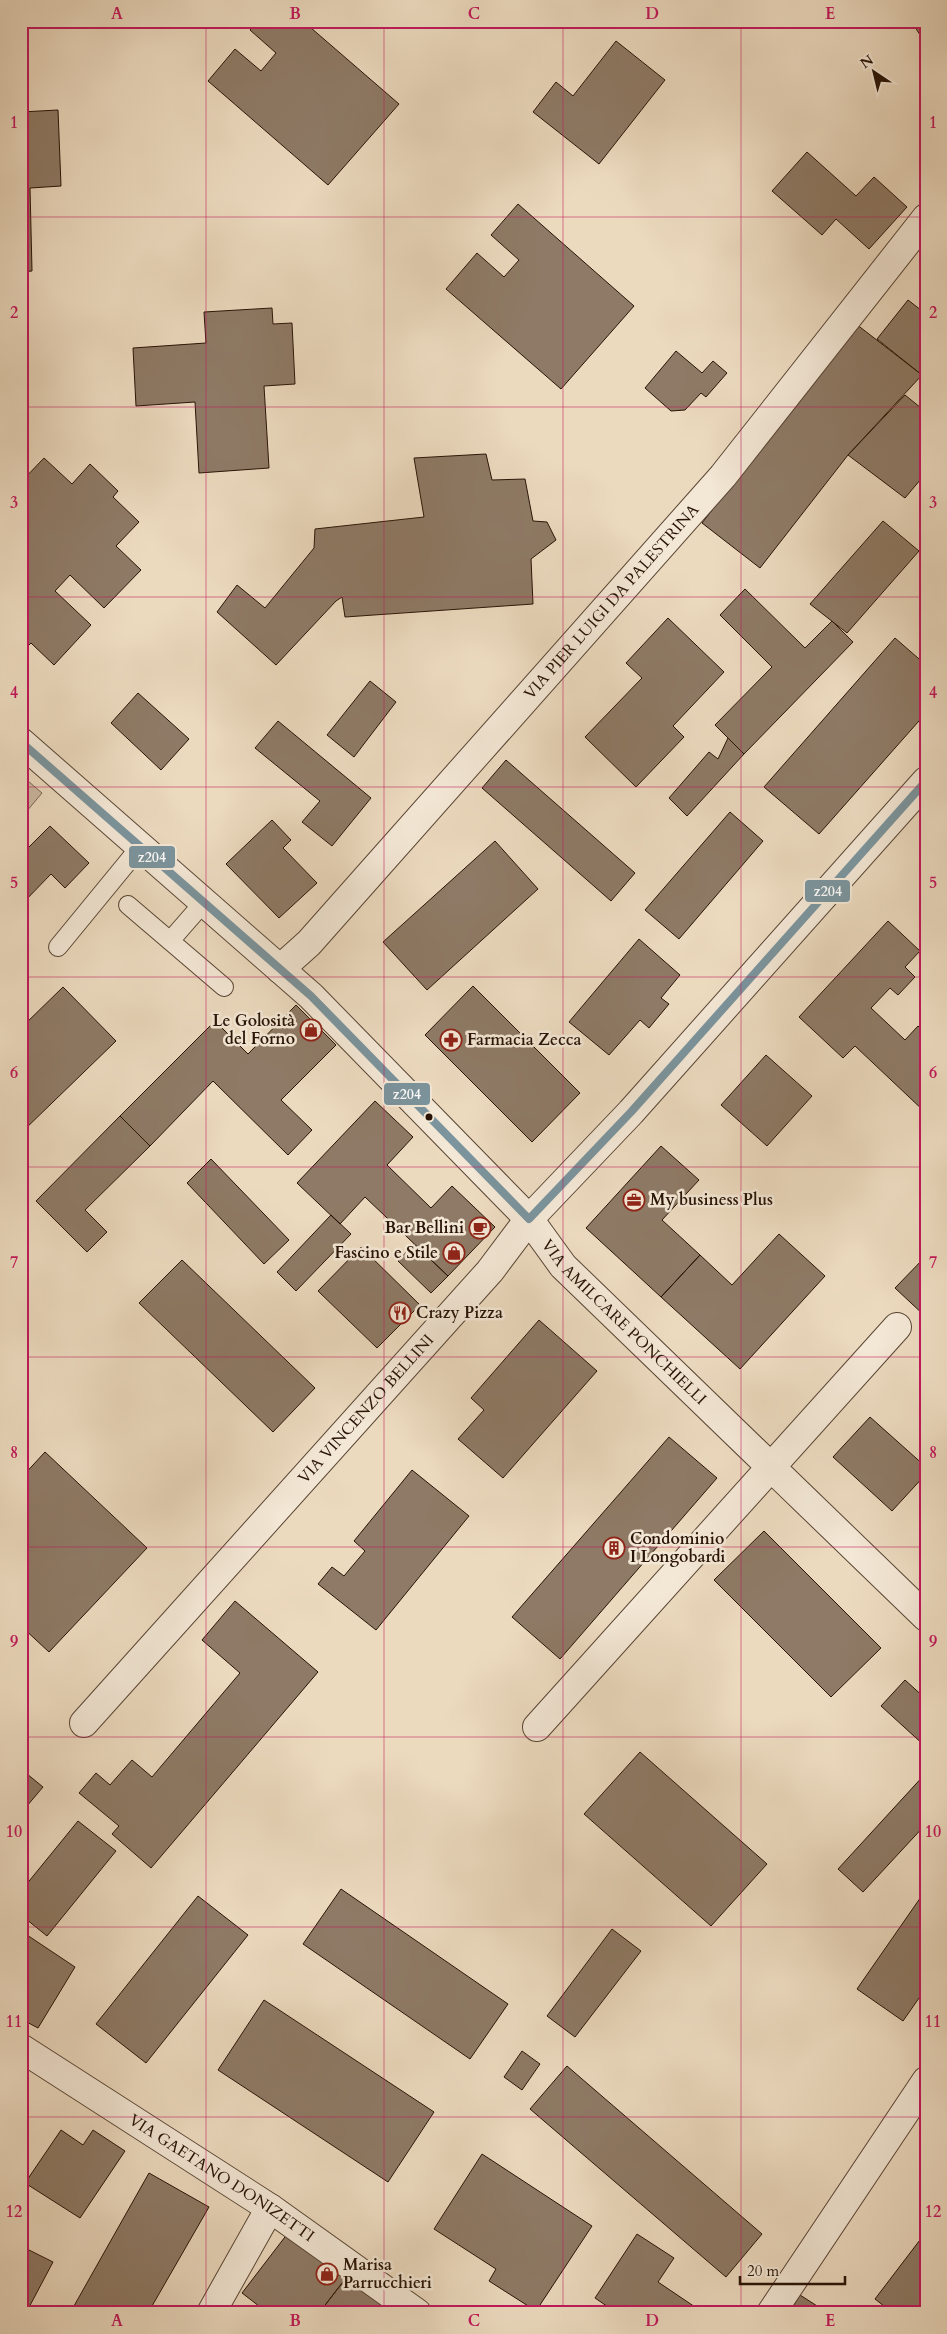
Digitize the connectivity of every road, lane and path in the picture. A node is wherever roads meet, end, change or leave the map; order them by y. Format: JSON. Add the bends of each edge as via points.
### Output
{"nodes":[{"id":1,"x":926,"y":218,"type":"edge"},
{"id":2,"x":21,"y":742,"type":"edge"},
{"id":3,"x":926,"y":781,"type":"edge"},
{"id":4,"x":140,"y":846,"type":"junction"},
{"id":5,"x":204,"y":902,"type":"junction"},
{"id":6,"x":128,"y":905,"type":"dead end"},
{"id":7,"x":170,"y":941,"type":"junction"},
{"id":8,"x":58,"y":947,"type":"dead end"},
{"id":9,"x":280,"y":969,"type":"junction"},
{"id":10,"x":224,"y":987,"type":"dead end"},
{"id":11,"x":528,"y":1219,"type":"junction"},
{"id":12,"x":897,"y":1327,"type":"dead end"},
{"id":13,"x":770,"y":1468,"type":"junction"},
{"id":14,"x":926,"y":1617,"type":"edge"},
{"id":15,"x":84,"y":1723,"type":"dead end"},
{"id":16,"x":537,"y":1727,"type":"dead end"},
{"id":17,"x":21,"y":2048,"type":"edge"},
{"id":18,"x":926,"y":2081,"type":"edge"},
{"id":19,"x":270,"y":2208,"type":"junction"},
{"id":20,"x":211,"y":2313,"type":"edge"},
{"id":21,"x":417,"y":2313,"type":"edge"},
{"id":22,"x":771,"y":2313,"type":"edge"}],
"edges":[{"from":1,"to":9,"type":"street","name":"VIA PIER LUIGI DA PALESTRINA","via":[[723,476],[316,935]]},
{"from":2,"to":4,"type":"street","name":"VIA AMILCARE PONCHIELLI"},
{"from":3,"to":11,"type":"street","name":"VIA VINCENZO BELLINI","via":[[631,1112]]},
{"from":4,"to":5,"type":"street","name":"VIA AMILCARE PONCHIELLI"},
{"from":4,"to":8,"type":"lane"},
{"from":5,"to":7,"type":"lane"},
{"from":5,"to":9,"type":"street","name":"VIA AMILCARE PONCHIELLI"},
{"from":6,"to":7,"type":"lane"},
{"from":7,"to":10,"type":"lane"},
{"from":9,"to":11,"type":"street","name":"VIA AMILCARE PONCHIELLI","via":[[318,1003]]},
{"from":11,"to":13,"type":"street","name":"VIA AMILCARE PONCHIELLI","via":[[563,1266]]},
{"from":11,"to":15,"type":"street","name":"VIA VINCENZO BELLINI","via":[[490,1271]]},
{"from":12,"to":13,"type":"street"},
{"from":13,"to":14,"type":"street","name":"VIA AMILCARE PONCHIELLI"},
{"from":13,"to":16,"type":"street"},
{"from":17,"to":19,"type":"street","name":"VIA GAETANO DONIZETTI"},
{"from":18,"to":22,"type":"street"},
{"from":19,"to":20,"type":"street"},
{"from":19,"to":21,"type":"street","name":"VIA GAETANO DONIZETTI"}]}
